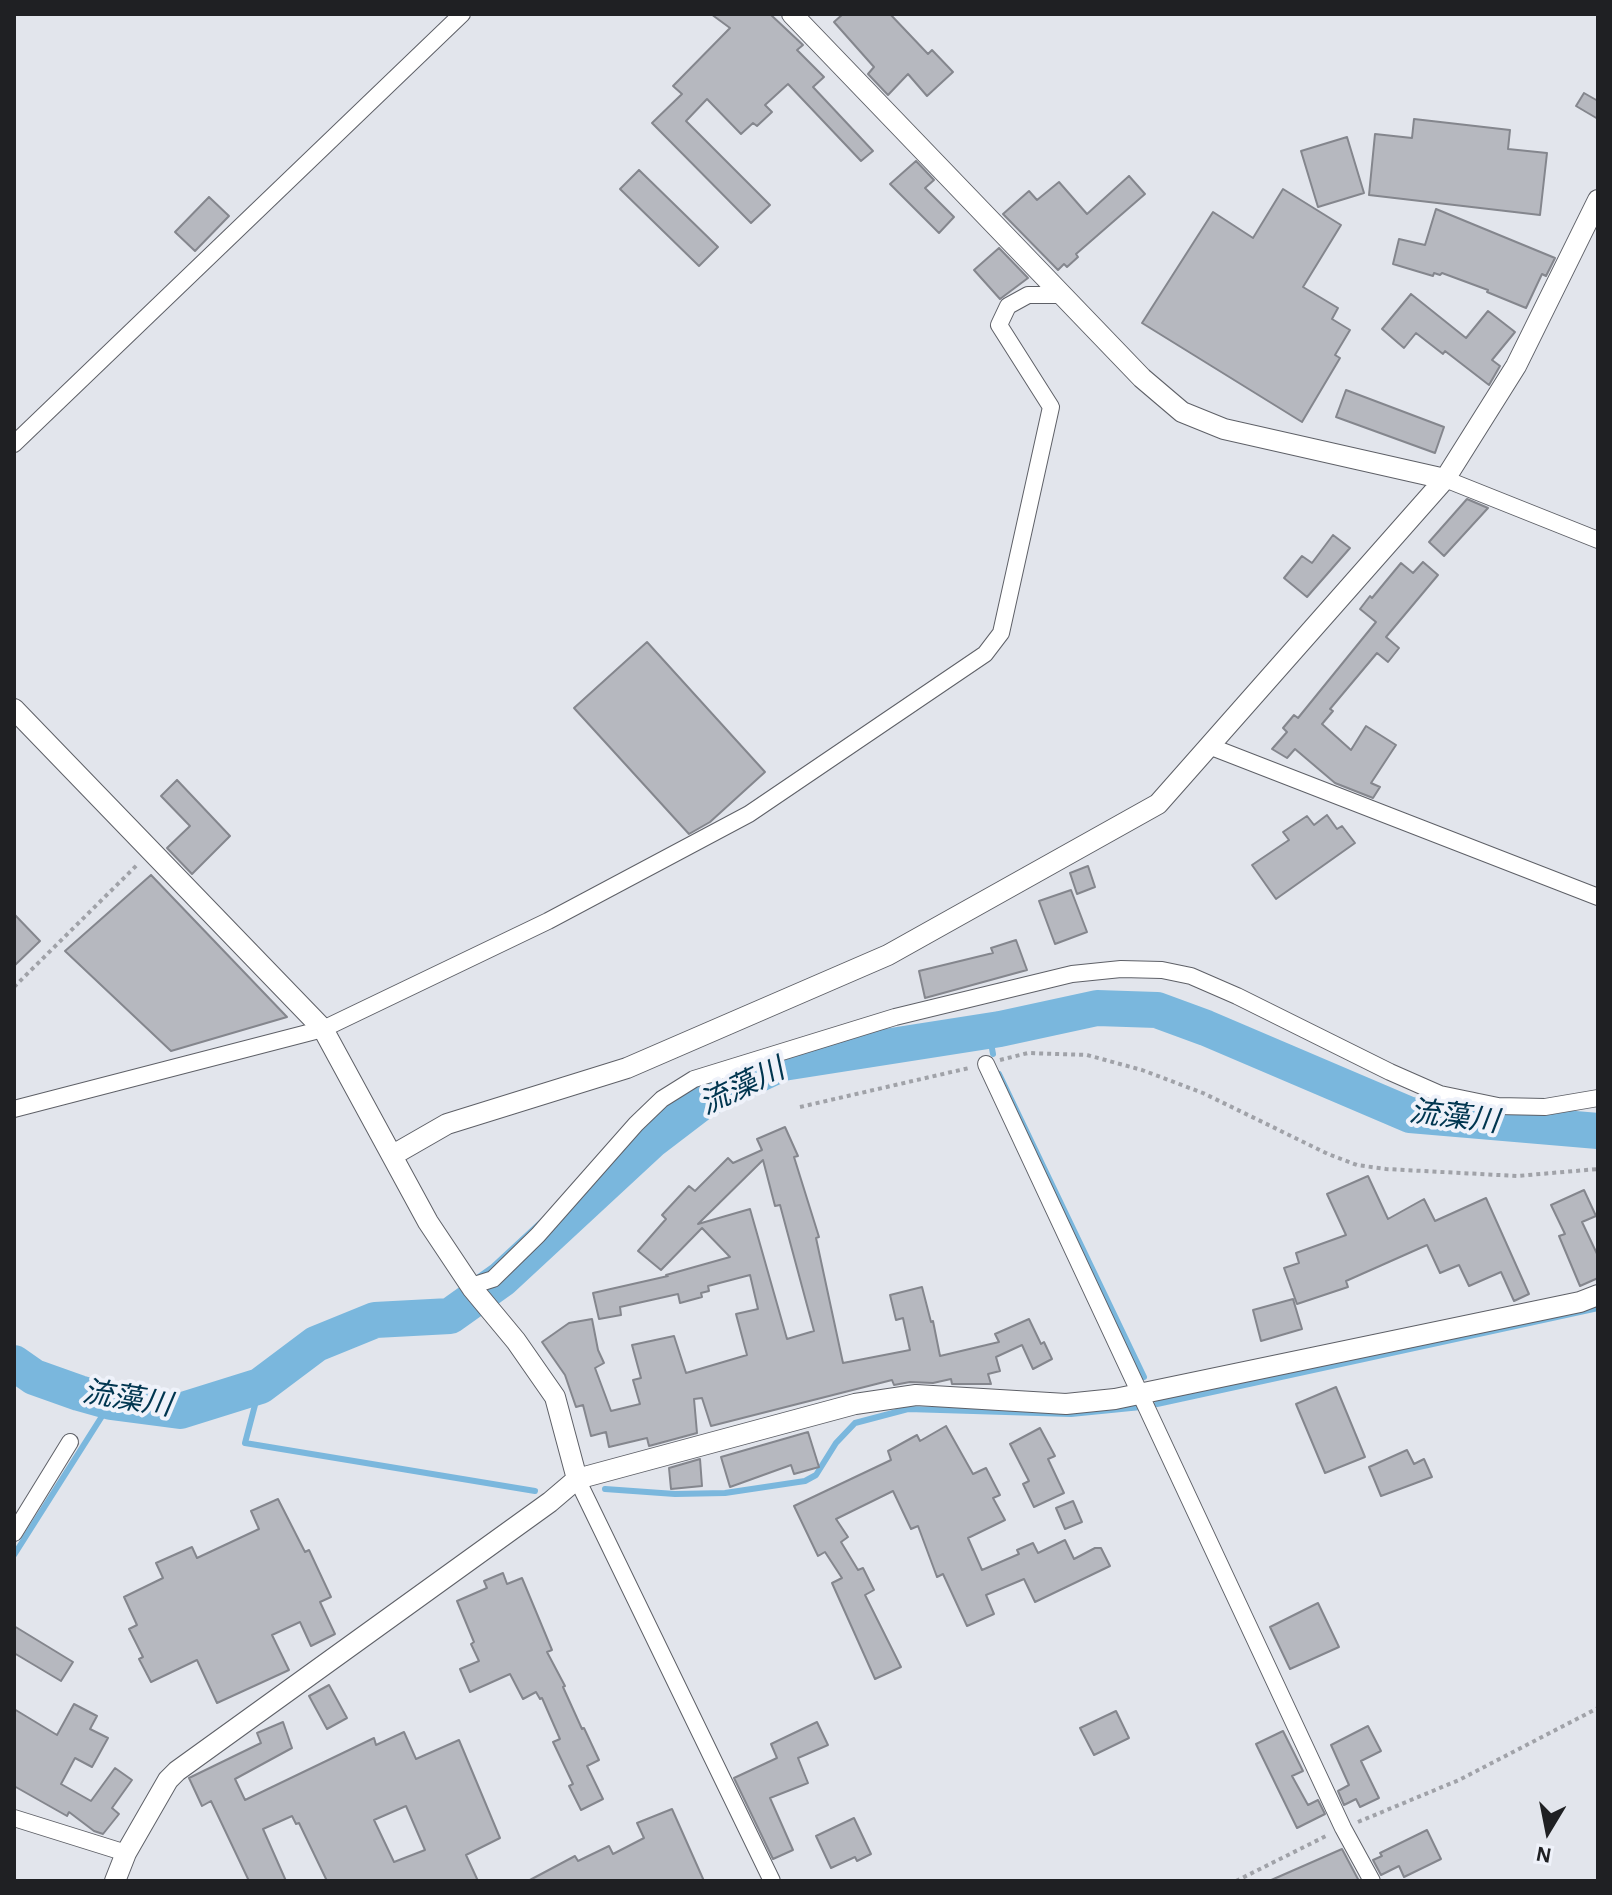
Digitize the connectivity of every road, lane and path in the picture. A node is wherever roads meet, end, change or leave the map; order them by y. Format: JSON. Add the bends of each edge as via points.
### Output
{"nodes":[{"id":1,"x":462,"y":14,"type":"edge"},
{"id":2,"x":792,"y":14,"type":"edge"},
{"id":3,"x":1598,"y":200,"type":"edge"},
{"id":4,"x":1062,"y":295,"type":"junction"},
{"id":5,"x":14,"y":444,"type":"edge"},
{"id":6,"x":1445,"y":479,"type":"junction"},
{"id":7,"x":1598,"y":540,"type":"edge"},
{"id":8,"x":14,"y":709,"type":"edge"},
{"id":9,"x":1209,"y":746,"type":"junction"},
{"id":10,"x":151,"y":850,"type":"junction"},
{"id":11,"x":1598,"y":897,"type":"edge"},
{"id":12,"x":14,"y":987,"type":"edge"},
{"id":13,"x":323,"y":1029,"type":"junction"},
{"id":14,"x":986,"y":1064,"type":"junction"},
{"id":15,"x":1598,"y":1098,"type":"edge"},
{"id":16,"x":800,"y":1107,"type":"dead end"},
{"id":17,"x":14,"y":1109,"type":"edge"},
{"id":18,"x":393,"y":1155,"type":"junction"},
{"id":19,"x":1598,"y":1169,"type":"edge"},
{"id":20,"x":472,"y":1287,"type":"junction"},
{"id":21,"x":1598,"y":1295,"type":"edge"},
{"id":22,"x":1145,"y":1404,"type":"junction"},
{"id":23,"x":70,"y":1442,"type":"dead end"},
{"id":24,"x":577,"y":1479,"type":"junction"},
{"id":25,"x":14,"y":1533,"type":"edge"},
{"id":26,"x":1598,"y":1708,"type":"edge"},
{"id":27,"x":14,"y":1818,"type":"edge"},
{"id":28,"x":1343,"y":1828,"type":"junction"},
{"id":29,"x":126,"y":1853,"type":"junction"},
{"id":30,"x":115,"y":1881,"type":"edge"},
{"id":31,"x":772,"y":1881,"type":"edge"},
{"id":32,"x":1236,"y":1881,"type":"edge"},
{"id":33,"x":1372,"y":1881,"type":"edge"}],
"edges":[{"from":1,"to":5,"type":"street"},
{"from":2,"to":4,"type":"street"},
{"from":3,"to":6,"type":"street","via":[[1516,366]]},
{"from":4,"to":6,"type":"street","via":[[1182,412],[1224,429]]},
{"from":4,"to":13,"type":"street","via":[[1028,295],[1008,306],[999,325],[1051,407],[1001,633],[985,654],[749,814],[548,921]]},
{"from":6,"to":7,"type":"street"},
{"from":6,"to":9,"type":"street"},
{"from":8,"to":10,"type":"street"},
{"from":9,"to":11,"type":"street"},
{"from":9,"to":18,"type":"street","via":[[1164,797],[888,955],[627,1068],[447,1124]]},
{"from":10,"to":12,"type":"path"},
{"from":10,"to":13,"type":"street"},
{"from":13,"to":17,"type":"street"},
{"from":13,"to":18,"type":"street"},
{"from":14,"to":16,"type":"path"},
{"from":14,"to":19,"type":"path","via":[[1028,1053],[1087,1055],[1203,1093],[1357,1165],[1517,1176]]},
{"from":14,"to":22,"type":"street"},
{"from":15,"to":20,"type":"street","via":[[1545,1107],[1498,1106],[1440,1094],[1191,976],[1121,969],[1072,974],[895,1017],[694,1079],[636,1124],[493,1279]]},
{"from":18,"to":20,"type":"street","via":[[428,1222]]},
{"from":20,"to":24,"type":"street","via":[[555,1397]]},
{"from":21,"to":22,"type":"street"},
{"from":22,"to":24,"type":"street","via":[[916,1395],[855,1404]]},
{"from":22,"to":28,"type":"street"},
{"from":23,"to":25,"type":"street"},
{"from":24,"to":29,"type":"street","via":[[177,1771]]},
{"from":24,"to":31,"type":"street"},
{"from":26,"to":28,"type":"path","via":[[1459,1780]]},
{"from":27,"to":29,"type":"street"},
{"from":28,"to":32,"type":"path"},
{"from":28,"to":33,"type":"street"},
{"from":29,"to":30,"type":"street"}]}
